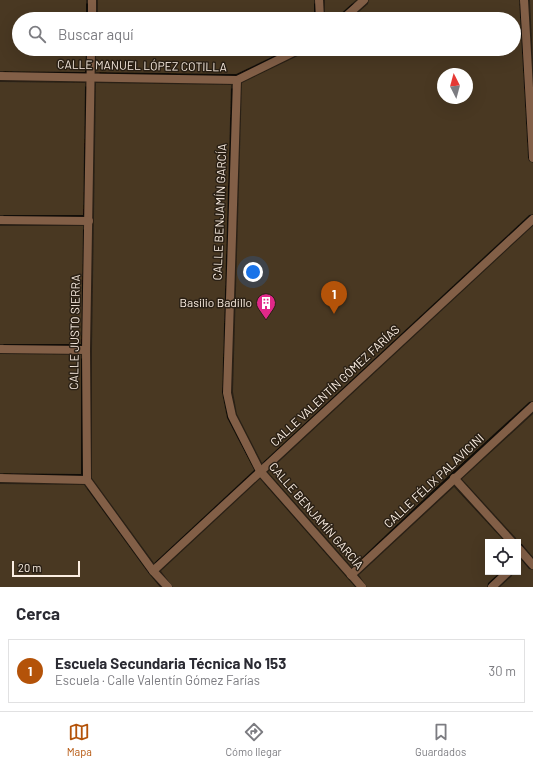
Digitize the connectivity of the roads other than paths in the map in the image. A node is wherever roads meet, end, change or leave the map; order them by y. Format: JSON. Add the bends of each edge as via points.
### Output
{"nodes":[{"id":1,"x":92,"y":0,"type":"edge"},
{"id":2,"x":319,"y":0,"type":"edge"},
{"id":3,"x":364,"y":0,"type":"edge"},
{"id":4,"x":524,"y":0,"type":"edge"},
{"id":5,"x":92,"y":12,"type":"edge"},
{"id":6,"x":320,"y":12,"type":"edge"},
{"id":7,"x":351,"y":12,"type":"edge"},
{"id":8,"x":91,"y":56,"type":"edge"},
{"id":9,"x":286,"y":56,"type":"edge"},
{"id":10,"x":0,"y":76,"type":"edge"},
{"id":11,"x":91,"y":77,"type":"junction"},
{"id":12,"x":237,"y":80,"type":"junction"},
{"id":13,"x":533,"y":158,"type":"edge"},
{"id":14,"x":533,"y":219,"type":"edge"},
{"id":15,"x":0,"y":220,"type":"edge"},
{"id":16,"x":89,"y":221,"type":"junction"},
{"id":17,"x":0,"y":348,"type":"edge"},
{"id":18,"x":86,"y":350,"type":"junction"},
{"id":19,"x":533,"y":406,"type":"edge"},
{"id":20,"x":260,"y":471,"type":"junction"},
{"id":21,"x":0,"y":478,"type":"edge"},
{"id":22,"x":454,"y":478,"type":"junction"},
{"id":23,"x":87,"y":480,"type":"junction"},
{"id":24,"x":509,"y":539,"type":"edge"},
{"id":25,"x":521,"y":552,"type":"edge"},
{"id":26,"x":524,"y":556,"type":"junction"},
{"id":27,"x":521,"y":559,"type":"edge"},
{"id":28,"x":533,"y":565,"type":"edge"},
{"id":29,"x":153,"y":571,"type":"junction"},
{"id":30,"x":350,"y":575,"type":"junction"},
{"id":31,"x":505,"y":575,"type":"edge"},
{"id":32,"x":168,"y":587,"type":"edge"},
{"id":33,"x":362,"y":587,"type":"edge"},
{"id":34,"x":492,"y":587,"type":"edge"}],
"edges":[{"from":1,"to":5,"type":"street"},
{"from":2,"to":6,"type":"street"},
{"from":3,"to":7,"type":"street"},
{"from":4,"to":13,"type":"street"},
{"from":8,"to":11,"type":"street","name":"CALLE JUSTO SIERRA"},
{"from":9,"to":12,"type":"street","name":"CALLE MANUEL LÓPEZ COTILLA"},
{"from":10,"to":11,"type":"street","name":"CALLE MANUEL LÓPEZ COTILLA"},
{"from":11,"to":12,"type":"street","name":"CALLE MANUEL LÓPEZ COTILLA"},
{"from":11,"to":16,"type":"street","name":"CALLE JUSTO SIERRA"},
{"from":12,"to":20,"type":"street","name":"CALLE BENJAMÍN GARCÍA","via":[[227,393],[232,416]]},
{"from":14,"to":20,"type":"street","name":"CALLE VALENTÍN GÓMEZ FARÍAS"},
{"from":15,"to":16,"type":"street"},
{"from":16,"to":18,"type":"street","name":"CALLE JUSTO SIERRA"},
{"from":17,"to":18,"type":"street"},
{"from":18,"to":23,"type":"street","name":"CALLE JUSTO SIERRA"},
{"from":19,"to":22,"type":"street","name":"CALLE FÉLIX PALAVICINI"},
{"from":20,"to":29,"type":"street","name":"CALLE VALENTÍN GÓMEZ FARÍAS"},
{"from":20,"to":30,"type":"street","name":"CALLE BENJAMÍN GARCÍA"},
{"from":21,"to":23,"type":"street"},
{"from":22,"to":24,"type":"street"},
{"from":22,"to":30,"type":"street","name":"CALLE FÉLIX PALAVICINI"},
{"from":23,"to":29,"type":"street"},
{"from":25,"to":26,"type":"street"},
{"from":26,"to":27,"type":"street"},
{"from":26,"to":28,"type":"street"},
{"from":29,"to":32,"type":"street"},
{"from":30,"to":33,"type":"street","name":"CALLE BENJAMÍN GARCÍA"},
{"from":31,"to":34,"type":"street"}]}
